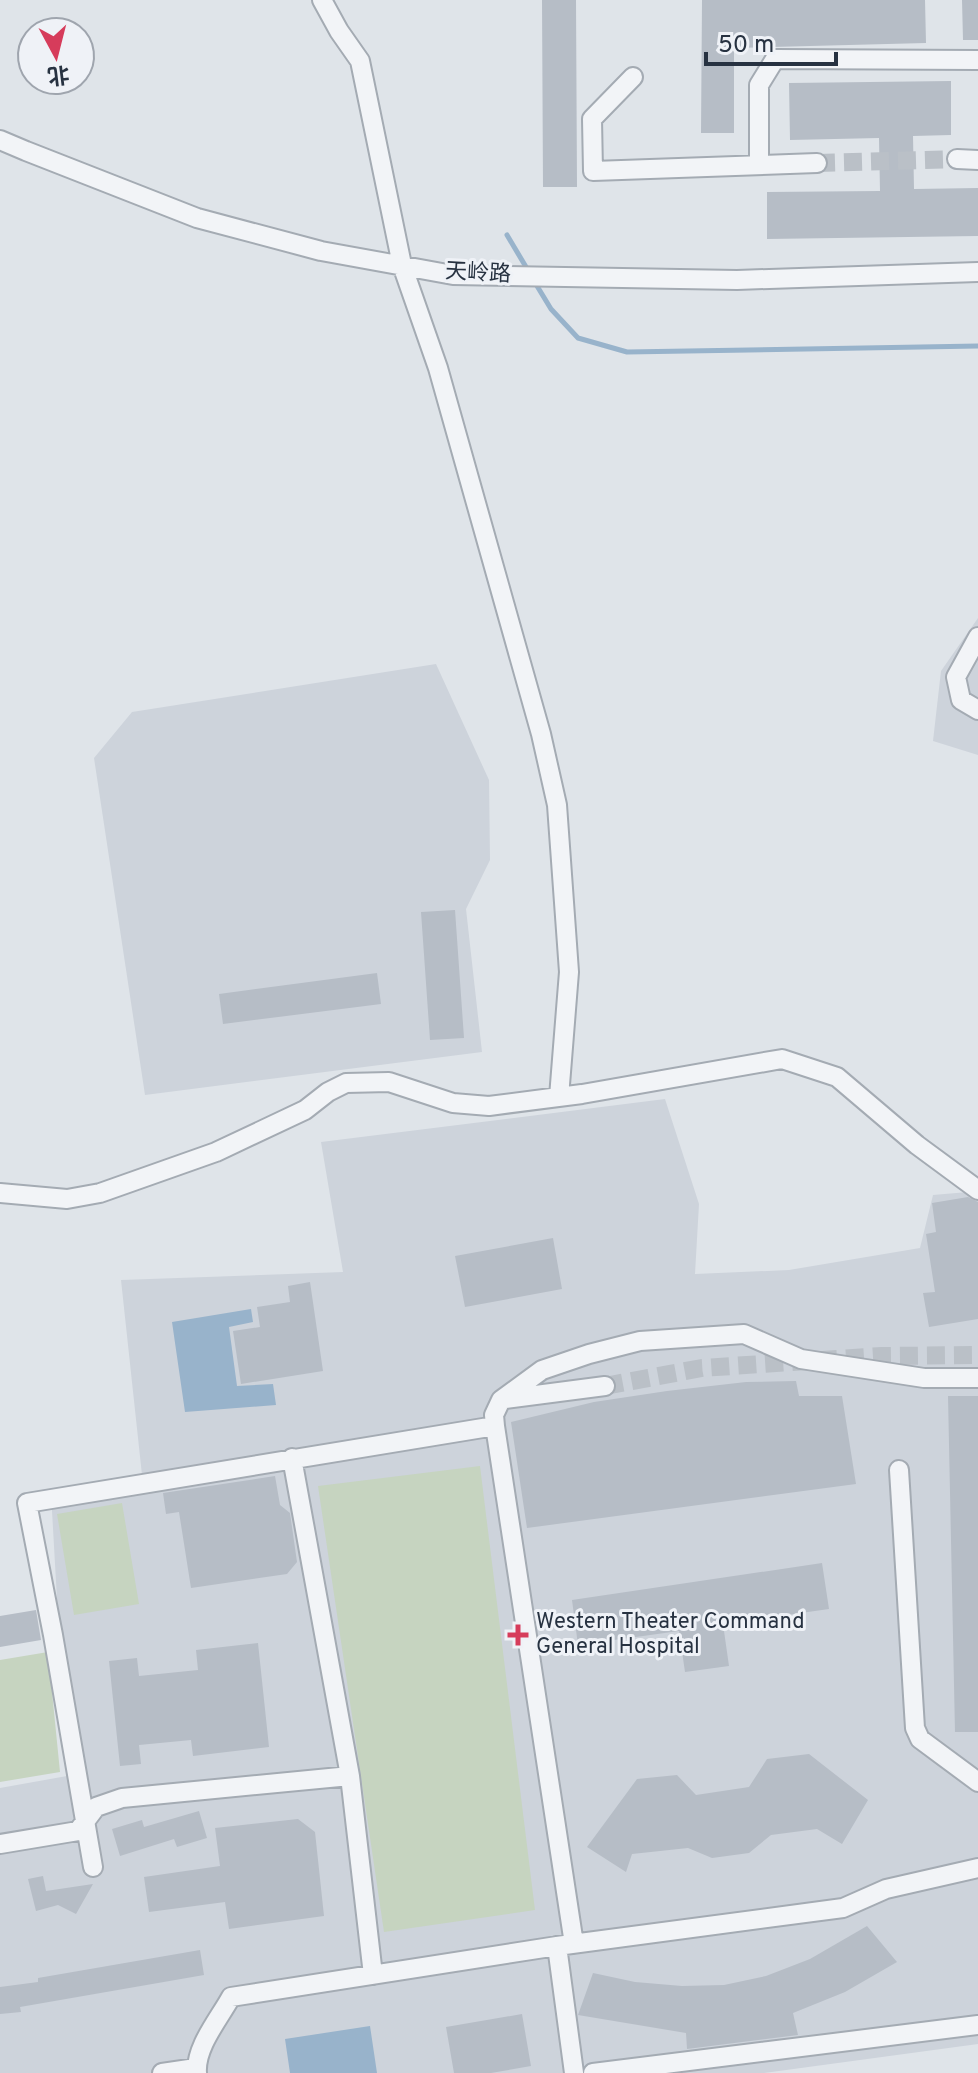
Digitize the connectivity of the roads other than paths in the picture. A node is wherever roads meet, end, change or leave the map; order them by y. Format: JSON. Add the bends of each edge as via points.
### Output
{"nodes":[{"id":1,"x":322,"y":0,"type":"edge"},
{"id":2,"x":978,"y":60,"type":"edge"},
{"id":3,"x":633,"y":77,"type":"dead end"},
{"id":4,"x":0,"y":140,"type":"edge"},
{"id":5,"x":957,"y":159,"type":"tunnel mouth"},
{"id":6,"x":978,"y":160,"type":"edge"},
{"id":7,"x":817,"y":163,"type":"tunnel mouth"},
{"id":8,"x":759,"y":164,"type":"junction"},
{"id":9,"x":402,"y":265,"type":"junction"},
{"id":10,"x":978,"y":272,"type":"edge"},
{"id":11,"x":978,"y":637,"type":"edge"},
{"id":12,"x":978,"y":710,"type":"edge"},
{"id":13,"x":559,"y":1097,"type":"junction"},
{"id":14,"x":978,"y":1190,"type":"edge"},
{"id":15,"x":0,"y":1193,"type":"edge"},
{"id":16,"x":978,"y":1378,"type":"edge"},
{"id":17,"x":605,"y":1386,"type":"tunnel mouth"},
{"id":18,"x":501,"y":1400,"type":"junction"},
{"id":19,"x":495,"y":1426,"type":"junction"},
{"id":20,"x":292,"y":1458,"type":"junction"},
{"id":21,"x":899,"y":1470,"type":"dead end"},
{"id":22,"x":350,"y":1776,"type":"junction"},
{"id":23,"x":978,"y":1782,"type":"edge"},
{"id":24,"x":85,"y":1822,"type":"junction"},
{"id":25,"x":0,"y":1844,"type":"edge"},
{"id":26,"x":93,"y":1867,"type":"dead end"},
{"id":27,"x":978,"y":1868,"type":"edge"},
{"id":28,"x":565,"y":1945,"type":"junction"},
{"id":29,"x":373,"y":1975,"type":"junction"},
{"id":30,"x":978,"y":2025,"type":"edge"},
{"id":31,"x":196,"y":2071,"type":"edge"},
{"id":32,"x":162,"y":2073,"type":"edge"},
{"id":33,"x":574,"y":2073,"type":"edge"},
{"id":34,"x":593,"y":2073,"type":"edge"}],
"edges":[{"from":1,"to":9,"type":"street","via":[[360,61]]},
{"from":2,"to":8,"type":"street","via":[[775,59],[759,85]]},
{"from":3,"to":8,"type":"street","via":[[592,119],[593,171]]},
{"from":4,"to":9,"type":"street","name":"天岭路","via":[[197,218],[321,251]]},
{"from":5,"to":6,"type":"street"},
{"from":7,"to":8,"type":"street"},
{"from":9,"to":10,"type":"street","name":"天岭路","via":[[453,275],[564,278],[737,280]]},
{"from":9,"to":13,"type":"street","via":[[438,368],[557,805],[569,972]]},
{"from":11,"to":12,"type":"street","via":[[956,677],[961,700]]},
{"from":13,"to":14,"type":"street","via":[[782,1059],[837,1077]]},
{"from":13,"to":15,"type":"street","via":[[489,1106],[453,1103],[389,1082],[346,1083],[305,1110],[216,1152],[100,1193],[67,1199]]},
{"from":16,"to":18,"type":"street","via":[[924,1378],[801,1359],[744,1334],[640,1341],[589,1354],[542,1370]]},
{"from":17,"to":18,"type":"street"},
{"from":18,"to":19,"type":"street"},
{"from":19,"to":20,"type":"street"},
{"from":19,"to":28,"type":"street"},
{"from":20,"to":22,"type":"street"},
{"from":20,"to":24,"type":"street","via":[[27,1503]]},
{"from":21,"to":23,"type":"street","via":[[915,1728],[920,1739]]},
{"from":22,"to":24,"type":"street","via":[[122,1798],[96,1807]]},
{"from":22,"to":29,"type":"street"},
{"from":24,"to":25,"type":"street","via":[[78,1831]]},
{"from":24,"to":26,"type":"street"},
{"from":27,"to":28,"type":"street","via":[[886,1889],[843,1908]]},
{"from":28,"to":29,"type":"street"},
{"from":28,"to":33,"type":"street"},
{"from":29,"to":31,"type":"street","via":[[231,1997],[202,2047]]},
{"from":30,"to":34,"type":"street"},
{"from":31,"to":32,"type":"street"}]}
